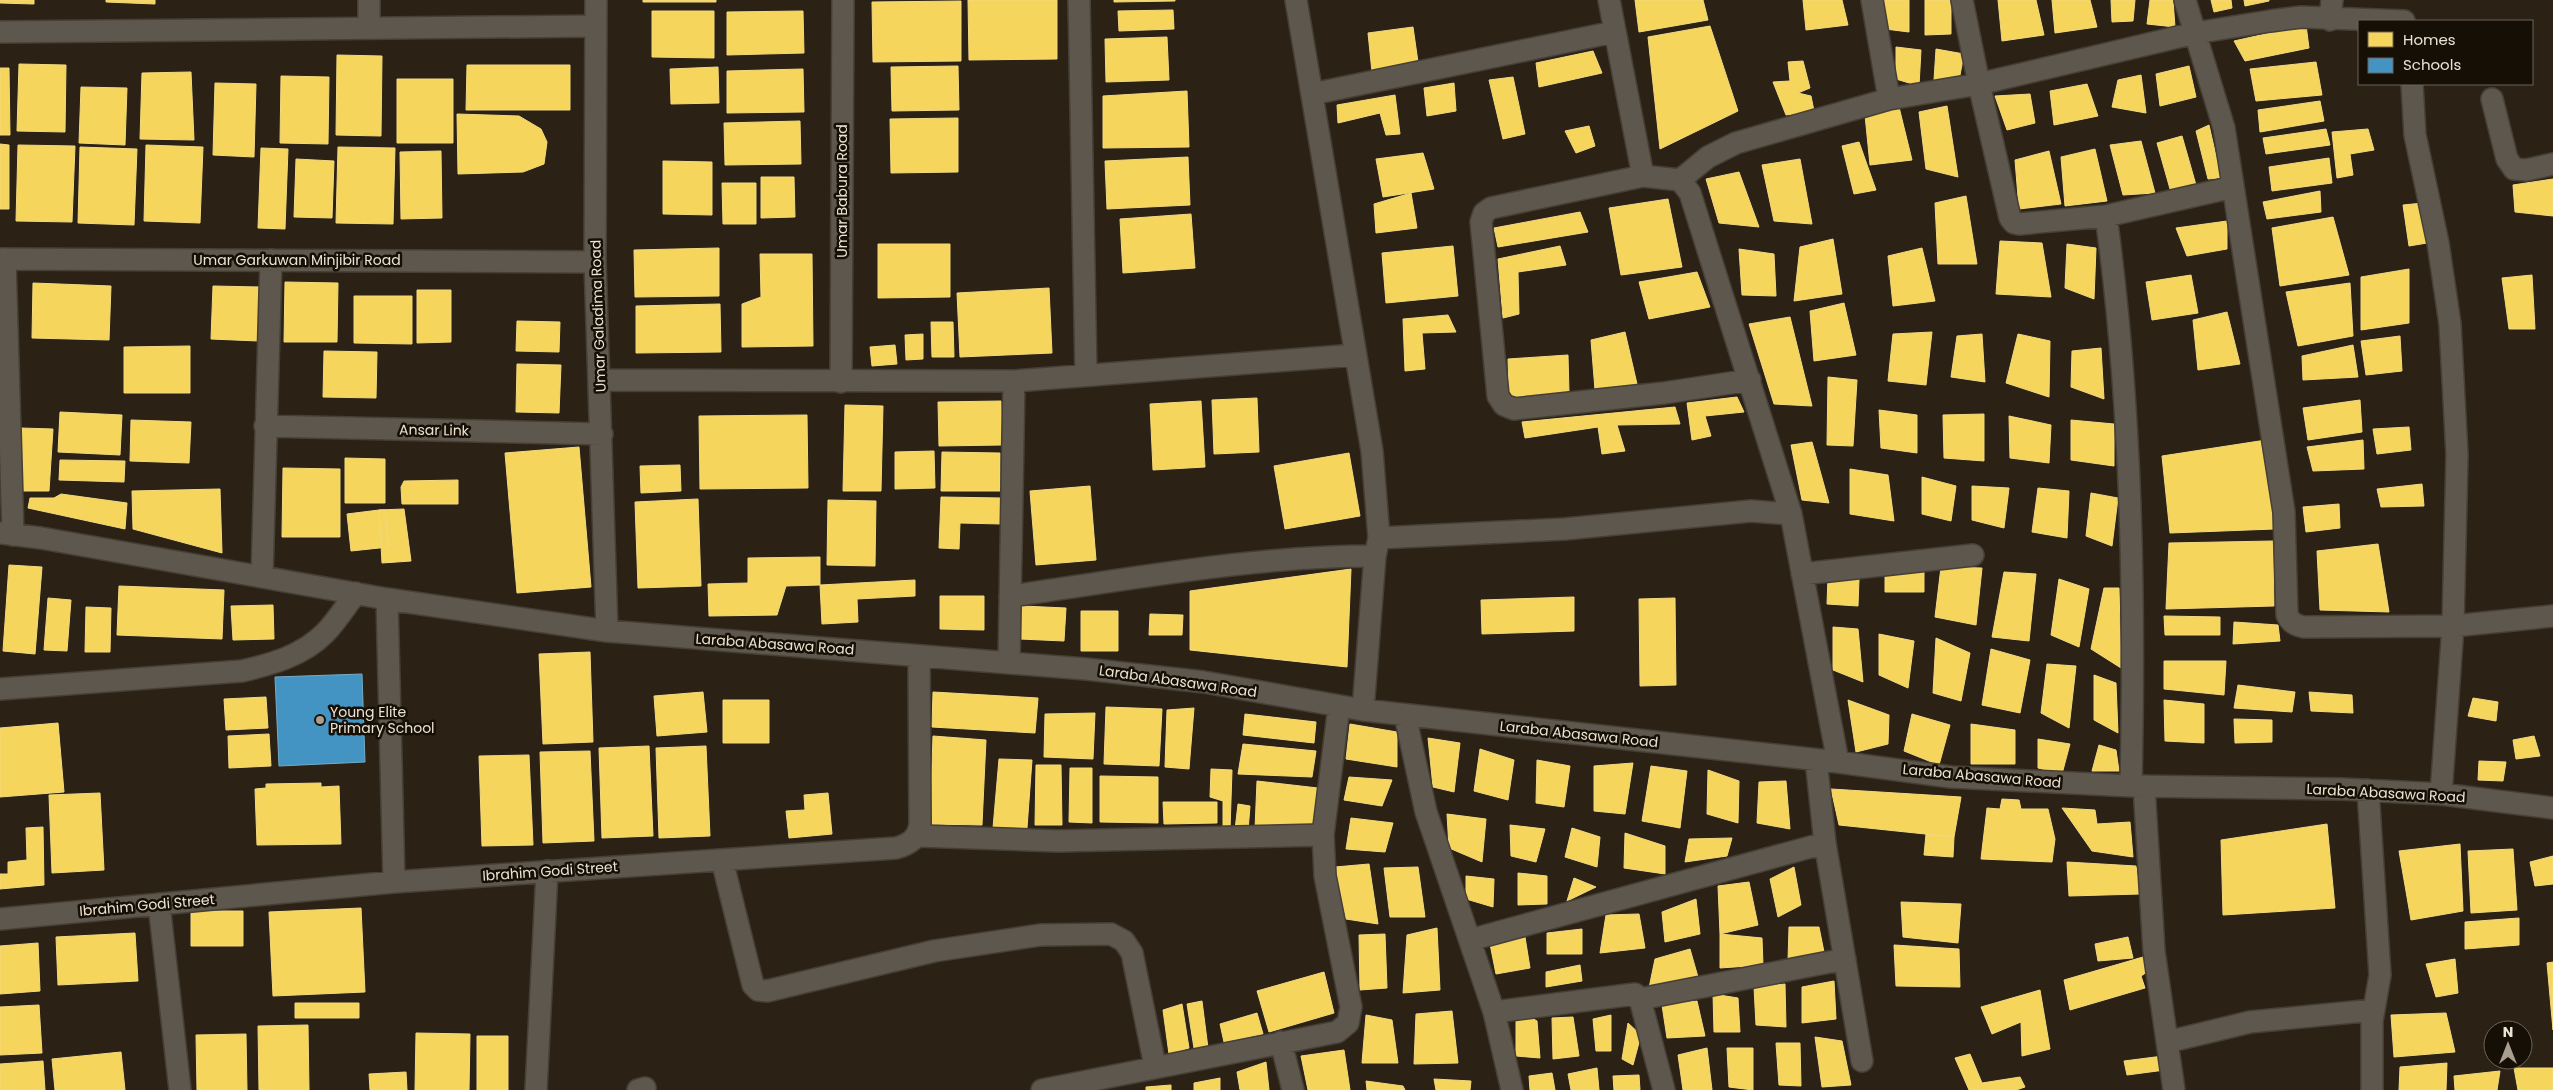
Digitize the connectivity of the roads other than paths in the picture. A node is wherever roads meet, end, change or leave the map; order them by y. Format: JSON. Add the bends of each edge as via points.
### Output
{"nodes":[{"id":1,"x":369,"y":0,"type":"edge"},
{"id":2,"x":596,"y":0,"type":"edge"},
{"id":3,"x":843,"y":0,"type":"edge"},
{"id":4,"x":1079,"y":0,"type":"edge"},
{"id":5,"x":1296,"y":0,"type":"edge"},
{"id":6,"x":1609,"y":0,"type":"edge"},
{"id":7,"x":1872,"y":0,"type":"edge"},
{"id":8,"x":1962,"y":0,"type":"edge"},
{"id":9,"x":2185,"y":0,"type":"edge"},
{"id":10,"x":2331,"y":10,"type":"edge"},
{"id":11,"x":2400,"y":20,"type":"edge"},
{"id":12,"x":596,"y":26,"type":"junction"},
{"id":13,"x":369,"y":28,"type":"junction"},
{"id":14,"x":0,"y":32,"type":"edge"},
{"id":15,"x":1614,"y":32,"type":"junction"},
{"id":16,"x":2195,"y":33,"type":"junction"},
{"id":17,"x":1979,"y":84,"type":"junction"},
{"id":18,"x":2412,"y":85,"type":"edge"},
{"id":19,"x":1312,"y":94,"type":"junction"},
{"id":20,"x":1889,"y":99,"type":"junction"},
{"id":21,"x":2492,"y":99,"type":"dead end"},
{"id":22,"x":2553,"y":164,"type":"edge"},
{"id":23,"x":1643,"y":176,"type":"junction"},
{"id":24,"x":1680,"y":180,"type":"junction"},
{"id":25,"x":2233,"y":187,"type":"junction"},
{"id":26,"x":2106,"y":216,"type":"junction"},
{"id":27,"x":3,"y":260,"type":"edge"},
{"id":28,"x":271,"y":260,"type":"junction"},
{"id":29,"x":595,"y":262,"type":"junction"},
{"id":30,"x":1355,"y":354,"type":"junction"},
{"id":31,"x":1086,"y":375,"type":"junction"},
{"id":32,"x":600,"y":380,"type":"junction"},
{"id":33,"x":1750,"y":380,"type":"junction"},
{"id":34,"x":1014,"y":381,"type":"junction"},
{"id":35,"x":841,"y":382,"type":"junction"},
{"id":36,"x":266,"y":426,"type":"junction"},
{"id":37,"x":602,"y":434,"type":"junction"},
{"id":38,"x":1791,"y":514,"type":"junction"},
{"id":39,"x":7,"y":534,"type":"edge"},
{"id":40,"x":1377,"y":547,"type":"junction"},
{"id":41,"x":1973,"y":555,"type":"dead end"},
{"id":42,"x":1802,"y":574,"type":"junction"},
{"id":43,"x":262,"y":577,"type":"junction"},
{"id":44,"x":356,"y":593,"type":"junction"},
{"id":45,"x":1010,"y":596,"type":"junction"},
{"id":46,"x":387,"y":599,"type":"junction"},
{"id":47,"x":2553,"y":616,"type":"edge"},
{"id":48,"x":2453,"y":626,"type":"junction"},
{"id":49,"x":608,"y":632,"type":"junction"},
{"id":50,"x":919,"y":656,"type":"junction"},
{"id":51,"x":1009,"y":663,"type":"junction"},
{"id":52,"x":0,"y":689,"type":"edge"},
{"id":53,"x":1339,"y":706,"type":"junction"},
{"id":54,"x":1362,"y":710,"type":"junction"},
{"id":55,"x":1405,"y":715,"type":"junction"},
{"id":56,"x":1816,"y":760,"type":"junction"},
{"id":57,"x":1838,"y":762,"type":"junction"},
{"id":58,"x":2137,"y":786,"type":"junction"},
{"id":59,"x":2368,"y":790,"type":"junction"},
{"id":60,"x":2441,"y":794,"type":"junction"},
{"id":61,"x":2553,"y":808,"type":"edge"},
{"id":62,"x":1322,"y":835,"type":"junction"},
{"id":63,"x":918,"y":836,"type":"junction"},
{"id":64,"x":1825,"y":843,"type":"junction"},
{"id":65,"x":722,"y":860,"type":"junction"},
{"id":66,"x":547,"y":871,"type":"junction"},
{"id":67,"x":394,"y":882,"type":"junction"},
{"id":68,"x":159,"y":904,"type":"junction"},
{"id":69,"x":0,"y":919,"type":"edge"},
{"id":70,"x":1470,"y":940,"type":"junction"},
{"id":71,"x":1845,"y":959,"type":"junction"},
{"id":72,"x":1640,"y":999,"type":"junction"},
{"id":73,"x":2374,"y":1010,"type":"junction"},
{"id":74,"x":1494,"y":1012,"type":"junction"},
{"id":75,"x":1281,"y":1042,"type":"junction"},
{"id":76,"x":2167,"y":1042,"type":"junction"},
{"id":77,"x":1862,"y":1061,"type":"dead end"},
{"id":78,"x":1154,"y":1066,"type":"junction"},
{"id":79,"x":180,"y":1090,"type":"edge"},
{"id":80,"x":536,"y":1090,"type":"edge"},
{"id":81,"x":1042,"y":1090,"type":"edge"},
{"id":82,"x":1294,"y":1090,"type":"edge"},
{"id":83,"x":1512,"y":1090,"type":"edge"},
{"id":84,"x":1664,"y":1090,"type":"edge"},
{"id":85,"x":2174,"y":1090,"type":"edge"},
{"id":86,"x":2372,"y":1090,"type":"edge"}],
"edges":[{"from":1,"to":13,"type":"street"},
{"from":2,"to":12,"type":"street","name":"Umar Galadima Road"},
{"from":3,"to":35,"type":"street","name":"Umar Babura Road"},
{"from":4,"to":31,"type":"street"},
{"from":5,"to":19,"type":"street"},
{"from":6,"to":15,"type":"street"},
{"from":7,"to":20,"type":"street"},
{"from":8,"to":17,"type":"street"},
{"from":9,"to":16,"type":"street"},
{"from":10,"to":11,"type":"street"},
{"from":10,"to":16,"type":"street"},
{"from":12,"to":13,"type":"street"},
{"from":12,"to":29,"type":"street","name":"Umar Galadima Road"},
{"from":13,"to":14,"type":"street"},
{"from":15,"to":19,"type":"street"},
{"from":15,"to":23,"type":"street"},
{"from":16,"to":17,"type":"street"},
{"from":16,"to":25,"type":"street","via":[[2224,128]]},
{"from":17,"to":20,"type":"street"},
{"from":17,"to":26,"type":"street","via":[[2010,218],[2014,223]]},
{"from":18,"to":48,"type":"street","via":[[2415,135],[2438,243],[2450,324],[2457,455]]},
{"from":19,"to":30,"type":"street"},
{"from":20,"to":24,"type":"street","via":[[1736,143],[1708,157]]},
{"from":21,"to":22,"type":"street","via":[[2507,159],[2514,169],[2526,170]]},
{"from":23,"to":24,"type":"street"},
{"from":23,"to":33,"type":"street","via":[[1491,208],[1484,213],[1481,222],[1498,396],[1504,405],[1514,409]]},
{"from":24,"to":33,"type":"street","via":[[1690,193]]},
{"from":25,"to":26,"type":"street"},
{"from":25,"to":48,"type":"street","via":[[2284,512],[2287,615],[2290,621],[2295,626],[2304,627]]},
{"from":26,"to":58,"type":"street","via":[[2129,474]]},
{"from":27,"to":28,"type":"street","name":"Umar Garkuwan Minjibir Road"},
{"from":27,"to":39,"type":"street"},
{"from":28,"to":29,"type":"street","name":"Umar Garkuwan Minjibir Road"},
{"from":28,"to":36,"type":"street"},
{"from":29,"to":32,"type":"street","name":"Umar Galadima Road"},
{"from":30,"to":31,"type":"street"},
{"from":30,"to":40,"type":"street","via":[[1372,451]]},
{"from":31,"to":34,"type":"street"},
{"from":32,"to":35,"type":"street"},
{"from":32,"to":37,"type":"street","name":"Umar Galadima Road"},
{"from":33,"to":38,"type":"street"},
{"from":34,"to":35,"type":"street"},
{"from":34,"to":45,"type":"street"},
{"from":36,"to":37,"type":"street","name":"Ansar Link"},
{"from":36,"to":43,"type":"street"},
{"from":37,"to":49,"type":"street","name":"Umar Galadima Road"},
{"from":38,"to":40,"type":"street","via":[[1751,511]]},
{"from":38,"to":42,"type":"street"},
{"from":39,"to":43,"type":"street","name":"Laraba Abasawa Road"},
{"from":40,"to":45,"type":"street"},
{"from":40,"to":54,"type":"street"},
{"from":41,"to":42,"type":"street"},
{"from":42,"to":57,"type":"street"},
{"from":43,"to":44,"type":"street","name":"Laraba Abasawa Road"},
{"from":44,"to":46,"type":"street","name":"Laraba Abasawa Road"},
{"from":44,"to":52,"type":"street","via":[[325,633],[300,652],[273,664],[242,671]]},
{"from":45,"to":51,"type":"street"},
{"from":46,"to":49,"type":"street","name":"Laraba Abasawa Road"},
{"from":46,"to":67,"type":"street"},
{"from":47,"to":48,"type":"street"},
{"from":48,"to":60,"type":"street"},
{"from":49,"to":50,"type":"street","name":"Laraba Abasawa Road"},
{"from":50,"to":51,"type":"street","name":"Laraba Abasawa Road"},
{"from":50,"to":63,"type":"street"},
{"from":51,"to":53,"type":"street","name":"Laraba Abasawa Road","via":[[1204,682]]},
{"from":53,"to":54,"type":"street","name":"Laraba Abasawa Road"},
{"from":53,"to":62,"type":"street"},
{"from":54,"to":55,"type":"street","name":"Laraba Abasawa Road"},
{"from":55,"to":56,"type":"street","name":"Laraba Abasawa Road"},
{"from":55,"to":70,"type":"street","via":[[1426,812]]},
{"from":56,"to":57,"type":"street","name":"Laraba Abasawa Road"},
{"from":56,"to":64,"type":"street"},
{"from":57,"to":58,"type":"street","name":"Laraba Abasawa Road","via":[[1951,777]]},
{"from":58,"to":59,"type":"street","name":"Laraba Abasawa Road"},
{"from":58,"to":76,"type":"street"},
{"from":59,"to":60,"type":"street","name":"Laraba Abasawa Road"},
{"from":59,"to":73,"type":"street","via":[[2380,974]]},
{"from":60,"to":61,"type":"street","name":"Laraba Abasawa Road"},
{"from":62,"to":63,"type":"street","via":[[1058,841]]},
{"from":62,"to":75,"type":"street","via":[[1325,876],[1351,1007],[1348,1022],[1337,1032]]},
{"from":63,"to":65,"type":"street","name":"Ibrahim Godi Street","via":[[896,848]]},
{"from":64,"to":70,"type":"street"},
{"from":64,"to":71,"type":"street"},
{"from":65,"to":66,"type":"street","name":"Ibrahim Godi Street"},
{"from":65,"to":78,"type":"street","via":[[753,985],[758,990],[767,991],[934,951],[1040,935],[1111,934],[1124,941],[1132,953]]},
{"from":66,"to":67,"type":"street","name":"Ibrahim Godi Street"},
{"from":66,"to":80,"type":"street"},
{"from":67,"to":68,"type":"street","name":"Ibrahim Godi Street"},
{"from":68,"to":69,"type":"street","name":"Ibrahim Godi Street"},
{"from":68,"to":79,"type":"street"},
{"from":70,"to":74,"type":"street"},
{"from":71,"to":72,"type":"street"},
{"from":71,"to":77,"type":"street"},
{"from":72,"to":74,"type":"street","via":[[1635,994],[1628,994]]},
{"from":72,"to":84,"type":"street"},
{"from":73,"to":76,"type":"street","via":[[2250,1022]]},
{"from":73,"to":86,"type":"street"},
{"from":74,"to":83,"type":"street"},
{"from":75,"to":78,"type":"street"},
{"from":75,"to":82,"type":"street"},
{"from":76,"to":85,"type":"street"},
{"from":78,"to":81,"type":"street"}]}
